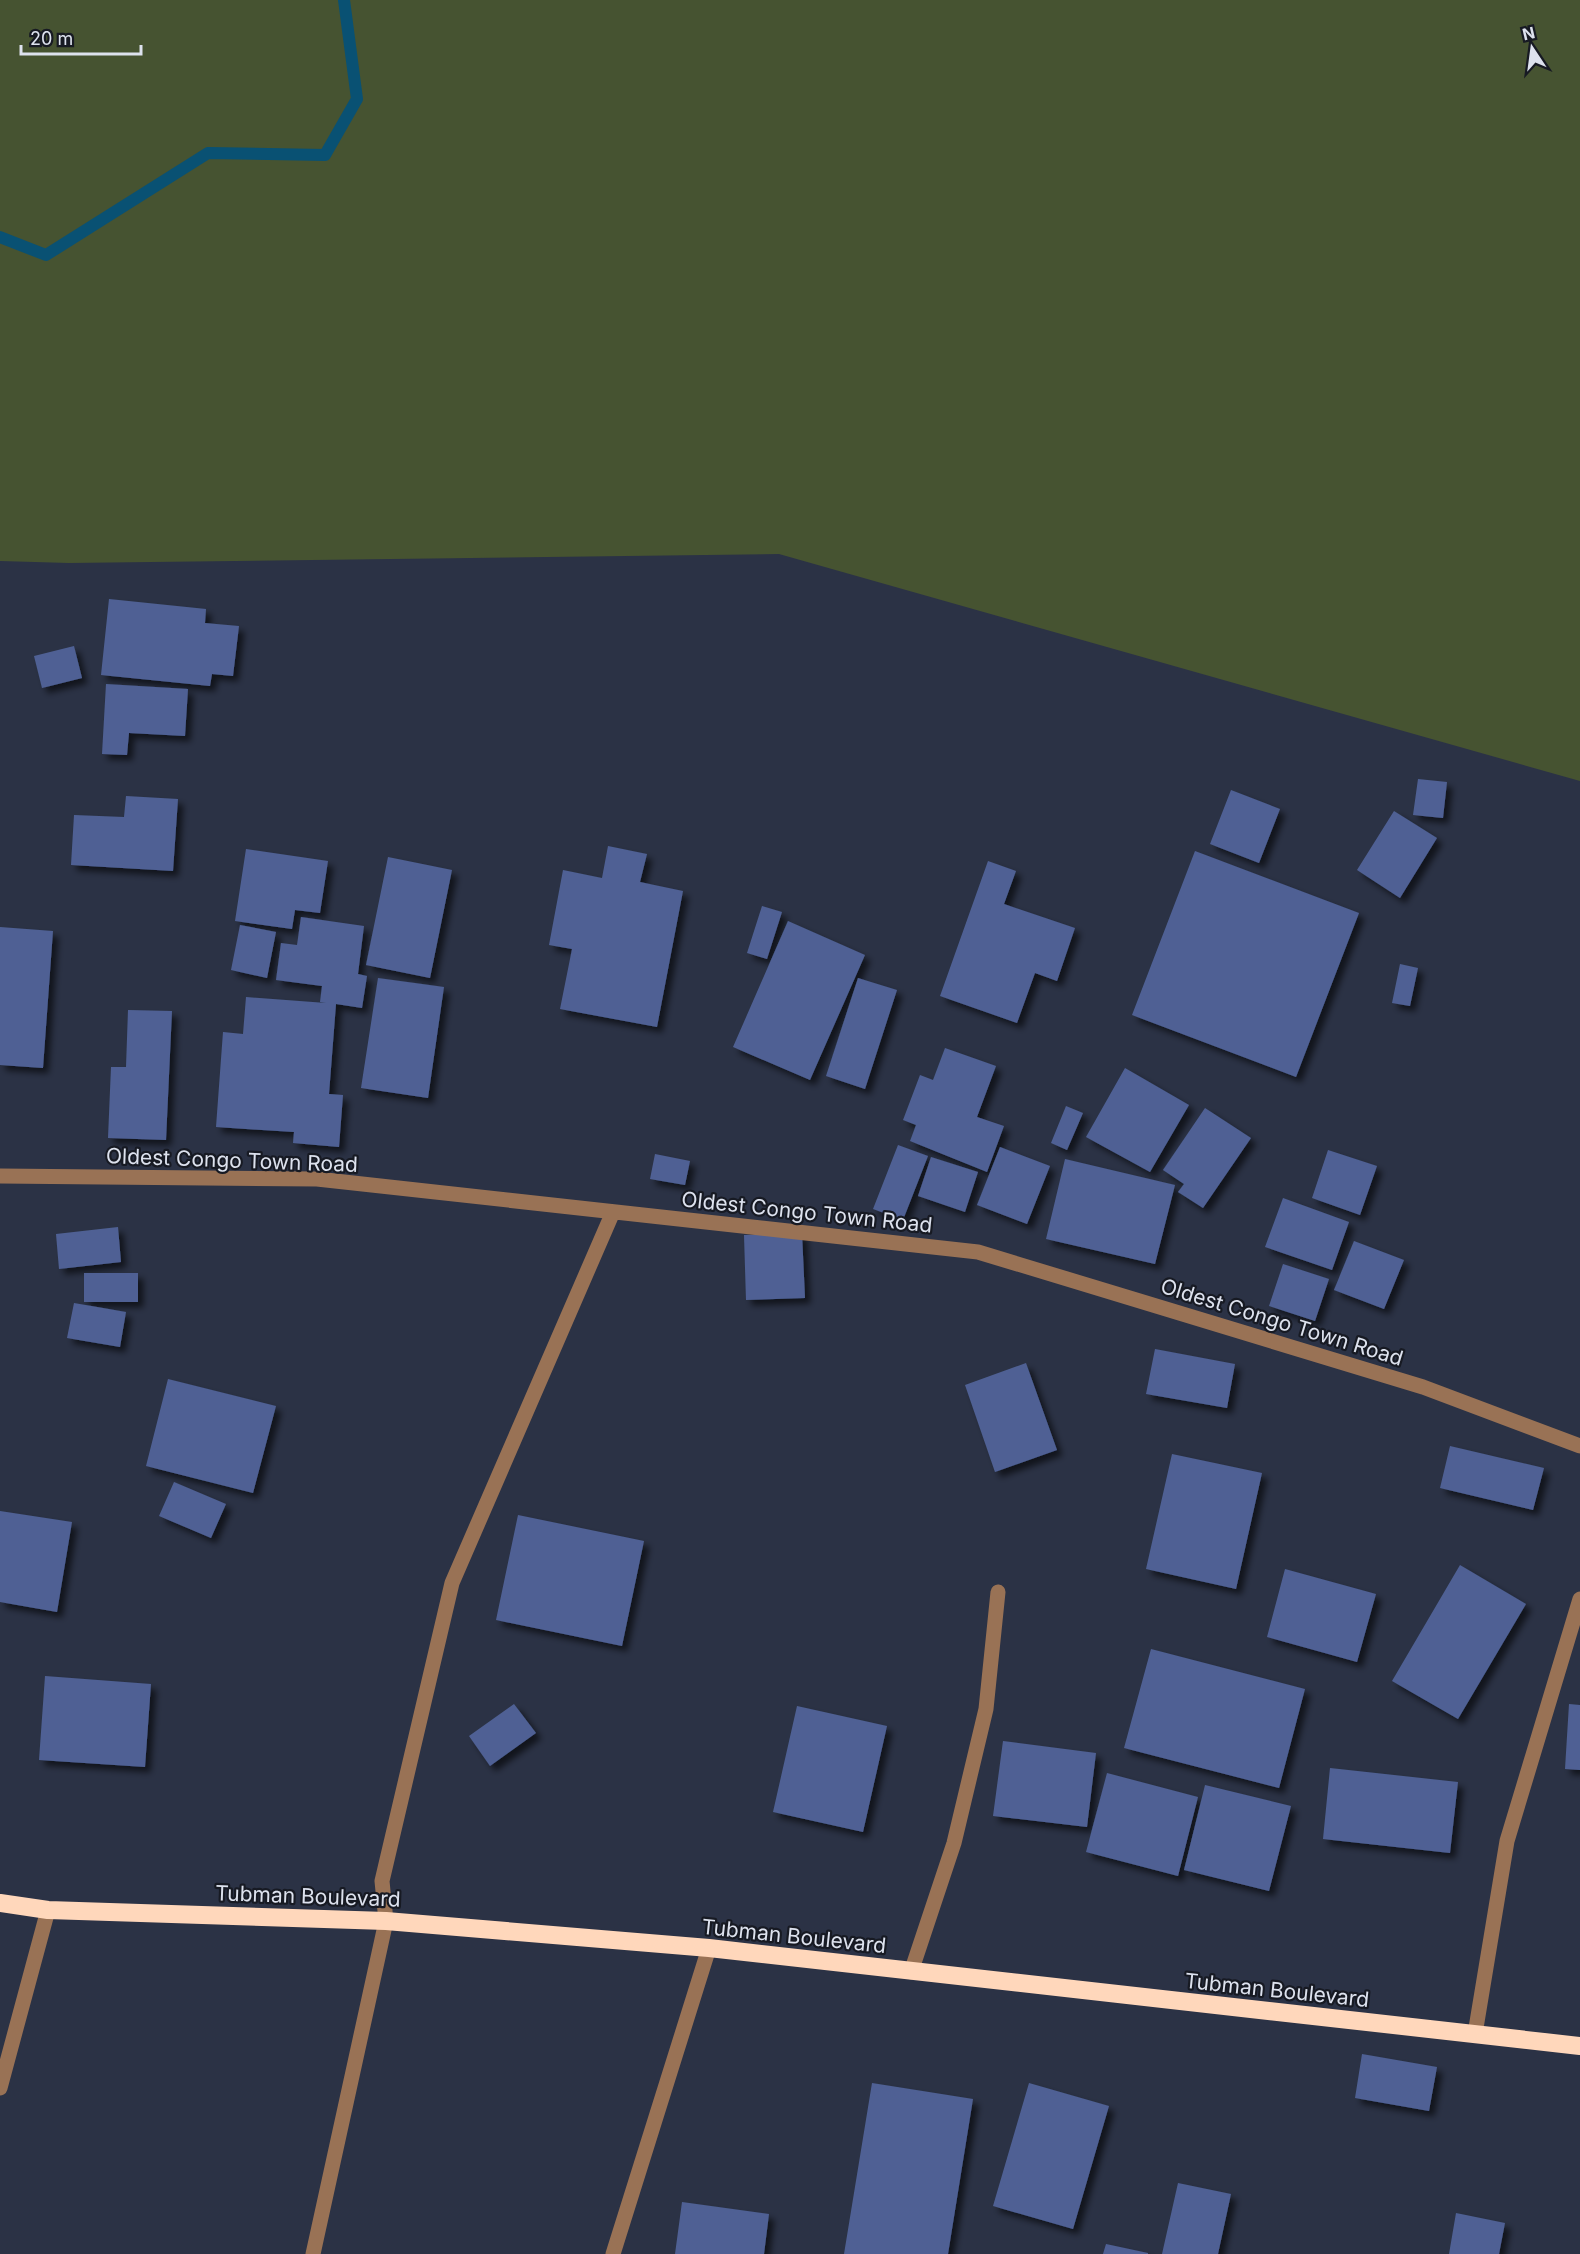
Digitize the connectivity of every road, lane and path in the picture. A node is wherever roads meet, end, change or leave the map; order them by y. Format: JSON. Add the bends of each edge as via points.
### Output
{"nodes":[{"id":1,"x":0,"y":1176,"type":"edge"},
{"id":2,"x":613,"y":1212,"type":"junction"},
{"id":3,"x":1580,"y":1446,"type":"edge"},
{"id":4,"x":998,"y":1592,"type":"dead end"},
{"id":5,"x":1580,"y":1599,"type":"edge"},
{"id":6,"x":0,"y":1903,"type":"edge"},
{"id":7,"x":48,"y":1910,"type":"junction"},
{"id":8,"x":386,"y":1921,"type":"junction"},
{"id":9,"x":709,"y":1948,"type":"junction"},
{"id":10,"x":911,"y":1972,"type":"junction"},
{"id":11,"x":1475,"y":2034,"type":"junction"},
{"id":12,"x":1580,"y":2046,"type":"edge"},
{"id":13,"x":0,"y":2088,"type":"edge"},
{"id":14,"x":313,"y":2254,"type":"edge"},
{"id":15,"x":613,"y":2254,"type":"edge"}],
"edges":[{"from":1,"to":2,"type":"street","name":"Oldest Congo Town Road","via":[[317,1179]]},
{"from":2,"to":3,"type":"street","name":"Oldest Congo Town Road","via":[[978,1252],[1423,1387]]},
{"from":2,"to":8,"type":"street","via":[[452,1583],[382,1881]]},
{"from":4,"to":10,"type":"street","via":[[986,1709],[954,1844]]},
{"from":5,"to":11,"type":"street","via":[[1507,1841]]},
{"from":6,"to":7,"type":"highway","name":"Tubman Boulevard"},
{"from":7,"to":8,"type":"highway","name":"Tubman Boulevard"},
{"from":7,"to":13,"type":"street"},
{"from":8,"to":9,"type":"highway","name":"Tubman Boulevard"},
{"from":8,"to":14,"type":"street"},
{"from":9,"to":10,"type":"highway","name":"Tubman Boulevard"},
{"from":9,"to":15,"type":"street"},
{"from":10,"to":11,"type":"highway","name":"Tubman Boulevard"},
{"from":11,"to":12,"type":"highway","name":"Tubman Boulevard"}]}
